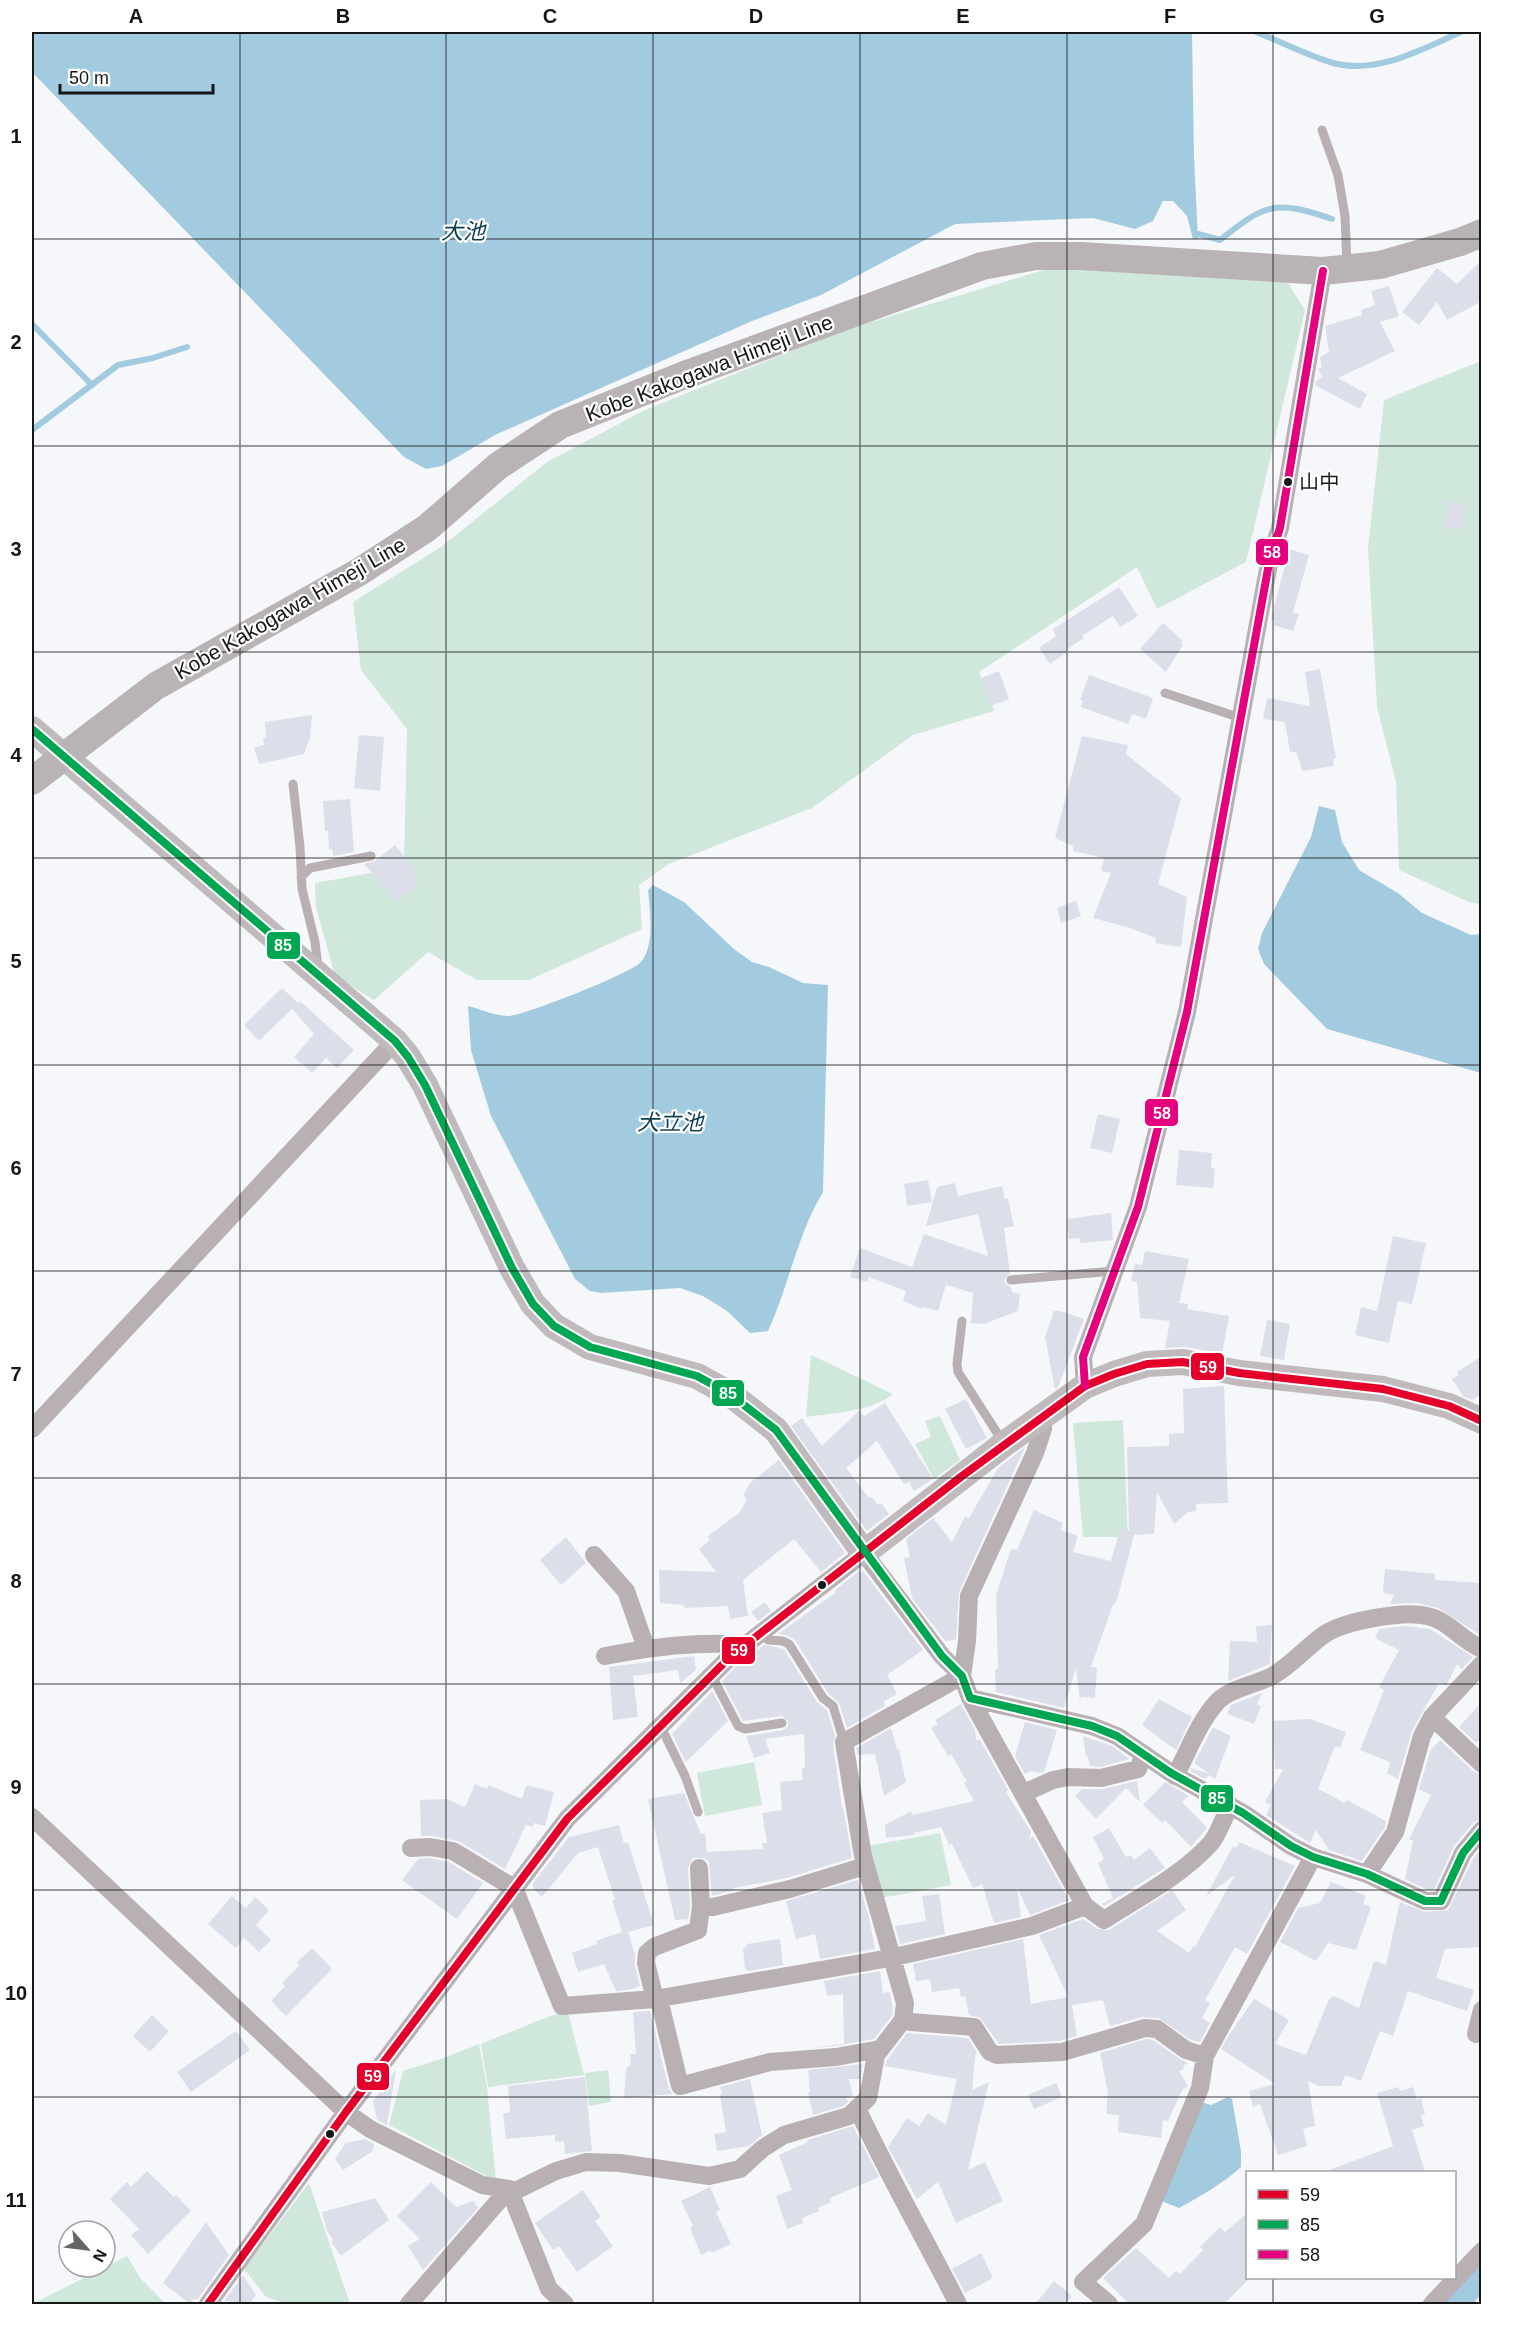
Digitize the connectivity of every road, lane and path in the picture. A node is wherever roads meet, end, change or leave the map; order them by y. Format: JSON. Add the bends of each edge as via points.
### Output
{"nodes":[{"id":1,"x":1322,"y":130,"type":"dead end"},
{"id":2,"x":1482,"y":233,"type":"edge"},
{"id":3,"x":1335,"y":270,"type":"junction"},
{"id":4,"x":1165,"y":693,"type":"dead end"},
{"id":5,"x":1240,"y":718,"type":"junction"},
{"id":6,"x":32,"y":729,"type":"edge"},
{"id":7,"x":63,"y":756,"type":"junction"},
{"id":8,"x":32,"y":781,"type":"edge"},
{"id":9,"x":293,"y":784,"type":"dead end"},
{"id":10,"x":371,"y":856,"type":"dead end"},
{"id":11,"x":301,"y":877,"type":"junction"},
{"id":12,"x":319,"y":976,"type":"junction"},
{"id":13,"x":395,"y":1041,"type":"junction"},
{"id":14,"x":1114,"y":1271,"type":"junction"},
{"id":15,"x":1011,"y":1280,"type":"dead end"},
{"id":16,"x":962,"y":1321,"type":"dead end"},
{"id":17,"x":1085,"y":1386,"type":"junction"},
{"id":18,"x":1043,"y":1417,"type":"junction"},
{"id":19,"x":1482,"y":1421,"type":"edge"},
{"id":20,"x":32,"y":1429,"type":"edge"},
{"id":21,"x":1004,"y":1444,"type":"junction"},
{"id":22,"x":864,"y":1553,"type":"junction"},
{"id":23,"x":594,"y":1555,"type":"dead end"},
{"id":24,"x":761,"y":1634,"type":"junction"},
{"id":25,"x":746,"y":1645,"type":"junction"},
{"id":26,"x":646,"y":1648,"type":"junction"},
{"id":27,"x":1482,"y":1649,"type":"edge"},
{"id":28,"x":604,"y":1656,"type":"dead end"},
{"id":29,"x":1482,"y":1664,"type":"edge"},
{"id":30,"x":712,"y":1676,"type":"junction"},
{"id":31,"x":962,"y":1676,"type":"junction"},
{"id":32,"x":970,"y":1698,"type":"junction"},
{"id":33,"x":1432,"y":1717,"type":"junction"},
{"id":34,"x":782,"y":1723,"type":"dead end"},
{"id":35,"x":661,"y":1727,"type":"junction"},
{"id":36,"x":843,"y":1742,"type":"junction"},
{"id":37,"x":1144,"y":1754,"type":"junction"},
{"id":38,"x":1482,"y":1764,"type":"edge"},
{"id":39,"x":1175,"y":1776,"type":"junction"},
{"id":40,"x":1024,"y":1793,"type":"junction"},
{"id":41,"x":1230,"y":1805,"type":"junction"},
{"id":42,"x":698,"y":1812,"type":"dead end"},
{"id":43,"x":32,"y":1817,"type":"edge"},
{"id":44,"x":1482,"y":1830,"type":"edge"},
{"id":45,"x":411,"y":1848,"type":"dead end"},
{"id":46,"x":1313,"y":1857,"type":"junction"},
{"id":47,"x":866,"y":1866,"type":"junction"},
{"id":48,"x":699,"y":1868,"type":"dead end"},
{"id":49,"x":1367,"y":1874,"type":"junction"},
{"id":50,"x":514,"y":1888,"type":"junction"},
{"id":51,"x":701,"y":1906,"type":"junction"},
{"id":52,"x":1085,"y":1906,"type":"junction"},
{"id":53,"x":890,"y":1958,"type":"junction"},
{"id":54,"x":657,"y":1999,"type":"junction"},
{"id":55,"x":1482,"y":2010,"type":"edge"},
{"id":56,"x":903,"y":2020,"type":"junction"},
{"id":57,"x":1476,"y":2034,"type":"dead end"},
{"id":58,"x":880,"y":2049,"type":"junction"},
{"id":59,"x":1205,"y":2056,"type":"junction"},
{"id":60,"x":857,"y":2108,"type":"junction"},
{"id":61,"x":346,"y":2112,"type":"junction"},
{"id":62,"x":509,"y":2189,"type":"junction"},
{"id":63,"x":1482,"y":2251,"type":"edge"},
{"id":64,"x":1456,"y":2279,"type":"edge"},
{"id":65,"x":1456,"y":2279,"type":"edge"},
{"id":66,"x":1085,"y":2297,"type":"edge"},
{"id":67,"x":208,"y":2304,"type":"edge"},
{"id":68,"x":409,"y":2304,"type":"edge"},
{"id":69,"x":565,"y":2304,"type":"edge"},
{"id":70,"x":958,"y":2304,"type":"edge"},
{"id":71,"x":1109,"y":2304,"type":"edge"},
{"id":72,"x":1432,"y":2304,"type":"edge"}],
"edges":[{"from":1,"to":3,"type":"lane","via":[[1338,176],[1345,216]]},
{"from":2,"to":3,"type":"main road","name":"Kobe Kakogawa Himeji Line","via":[[1380,265]]},
{"from":3,"to":5,"type":"street","via":[[1280,528],[1270,558]]},
{"from":3,"to":7,"type":"main road","name":"Kobe Kakogawa Himeji Line","via":[[1036,256],[982,266],[682,376],[560,425],[498,466],[427,528],[359,572],[156,686]]},
{"from":4,"to":5,"type":"lane"},
{"from":5,"to":14,"type":"street","via":[[1187,1012],[1138,1207]]},
{"from":6,"to":7,"type":"main road"},
{"from":7,"to":8,"type":"main road","name":"Kobe Kakogawa Himeji Line"},
{"from":7,"to":12,"type":"main road"},
{"from":9,"to":11,"type":"lane"},
{"from":10,"to":11,"type":"lane","via":[[310,868]]},
{"from":11,"to":12,"type":"lane"},
{"from":12,"to":13,"type":"main road"},
{"from":13,"to":20,"type":"street"},
{"from":13,"to":22,"type":"main road","via":[[425,1085],[533,1304],[554,1326],[590,1347],[697,1376],[730,1394],[776,1430]]},
{"from":14,"to":15,"type":"lane"},
{"from":14,"to":17,"type":"street","via":[[1083,1357]]},
{"from":16,"to":21,"type":"lane","via":[[958,1372]]},
{"from":17,"to":18,"type":"main road"},
{"from":17,"to":19,"type":"main road","via":[[1147,1364],[1183,1362],[1239,1373],[1383,1389],[1449,1406]]},
{"from":18,"to":21,"type":"main road"},
{"from":18,"to":31,"type":"street","via":[[1035,1453],[969,1596]]},
{"from":21,"to":22,"type":"main road"},
{"from":22,"to":24,"type":"street"},
{"from":22,"to":31,"type":"street","via":[[942,1656]]},
{"from":23,"to":26,"type":"street","via":[[626,1591]]},
{"from":24,"to":25,"type":"street"},
{"from":24,"to":36,"type":"lane","via":[[768,1640],[789,1644],[823,1698],[833,1706]]},
{"from":25,"to":26,"type":"street","via":[[689,1643]]},
{"from":25,"to":30,"type":"street"},
{"from":26,"to":28,"type":"street"},
{"from":27,"to":39,"type":"street","via":[[1428,1616],[1393,1614],[1327,1633],[1273,1676],[1226,1693],[1216,1702]]},
{"from":29,"to":33,"type":"street"},
{"from":30,"to":34,"type":"lane","via":[[738,1726],[745,1729]]},
{"from":30,"to":35,"type":"street"},
{"from":31,"to":32,"type":"street"},
{"from":31,"to":36,"type":"street"},
{"from":32,"to":37,"type":"street","via":[[1092,1726],[1117,1736]]},
{"from":32,"to":40,"type":"street"},
{"from":33,"to":38,"type":"street"},
{"from":33,"to":49,"type":"street","via":[[1422,1736],[1395,1832]]},
{"from":35,"to":42,"type":"lane"},
{"from":35,"to":50,"type":"street","via":[[567,1819]]},
{"from":36,"to":47,"type":"street"},
{"from":37,"to":39,"type":"street"},
{"from":37,"to":40,"type":"street","via":[[1138,1769],[1101,1778],[1053,1780]]},
{"from":39,"to":41,"type":"street"},
{"from":40,"to":52,"type":"street"},
{"from":41,"to":46,"type":"street"},
{"from":41,"to":52,"type":"street","via":[[1212,1842],[1166,1883],[1104,1920]]},
{"from":43,"to":61,"type":"street"},
{"from":44,"to":49,"type":"street","via":[[1463,1853],[1441,1901],[1425,1901]]},
{"from":45,"to":50,"type":"street","via":[[453,1851]]},
{"from":46,"to":49,"type":"street"},
{"from":46,"to":59,"type":"street"},
{"from":47,"to":51,"type":"street","via":[[790,1889],[712,1907]]},
{"from":47,"to":53,"type":"street"},
{"from":48,"to":51,"type":"street"},
{"from":50,"to":54,"type":"street","via":[[562,2006]]},
{"from":50,"to":61,"type":"street"},
{"from":51,"to":54,"type":"street","via":[[698,1930],[647,1953],[646,1963]]},
{"from":52,"to":53,"type":"street","via":[[1032,1926]]},
{"from":53,"to":54,"type":"street"},
{"from":53,"to":56,"type":"street","via":[[904,2003]]},
{"from":54,"to":58,"type":"street","via":[[680,2086],[770,2062]]},
{"from":55,"to":57,"type":"street"},
{"from":56,"to":58,"type":"street"},
{"from":56,"to":59,"type":"street","via":[[974,2028],[990,2052],[997,2055],[1062,2052],[1145,2028],[1157,2029],[1186,2050]]},
{"from":58,"to":60,"type":"street","via":[[867,2098]]},
{"from":59,"to":66,"type":"street","via":[[1200,2088],[1144,2224],[1083,2282]]},
{"from":60,"to":62,"type":"street","via":[[849,2116],[784,2135],[740,2169],[709,2176],[586,2162],[556,2171],[513,2192]]},
{"from":60,"to":70,"type":"street"},
{"from":61,"to":62,"type":"street","via":[[370,2129],[482,2185]]},
{"from":61,"to":67,"type":"street"},
{"from":62,"to":68,"type":"street"},
{"from":62,"to":69,"type":"street","via":[[549,2289]]},
{"from":63,"to":64,"type":"street"},
{"from":65,"to":72,"type":"street"},
{"from":66,"to":71,"type":"street"}]}
